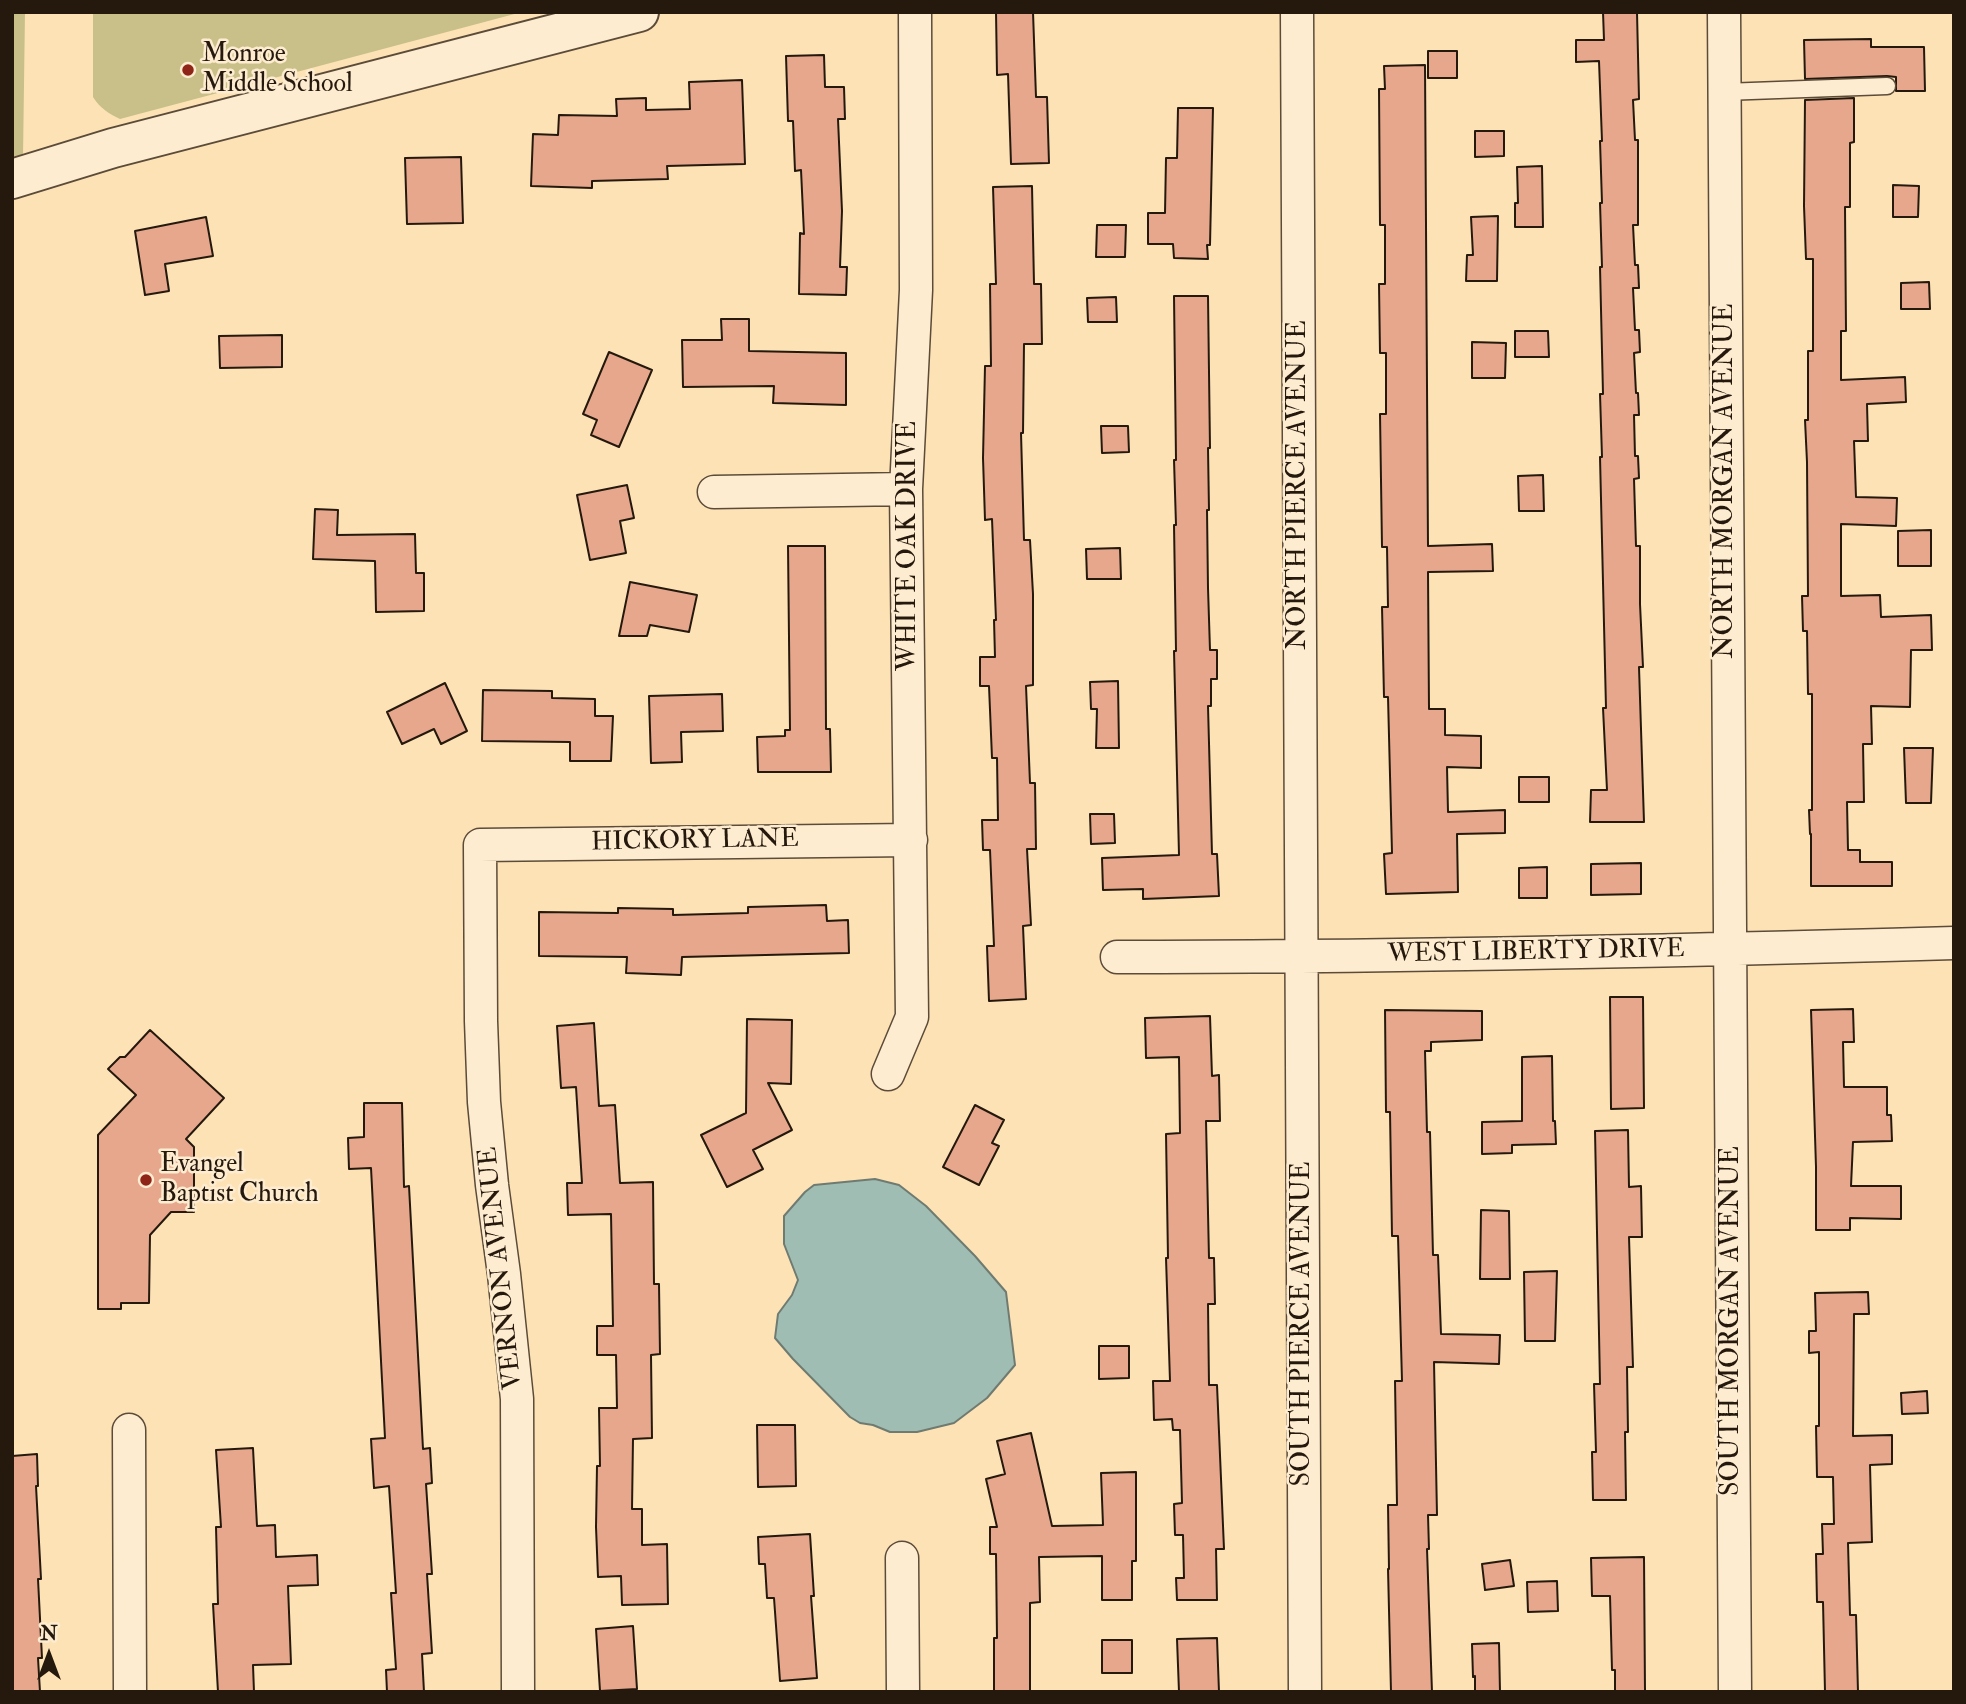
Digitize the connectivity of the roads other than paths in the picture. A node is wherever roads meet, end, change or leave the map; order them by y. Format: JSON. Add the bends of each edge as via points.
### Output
{"nodes":[{"id":1,"x":639,"y":12,"type":"edge"},
{"id":2,"x":915,"y":12,"type":"edge"},
{"id":3,"x":1297,"y":12,"type":"edge"},
{"id":4,"x":1724,"y":12,"type":"edge"},
{"id":5,"x":1887,"y":86,"type":"dead end"},
{"id":6,"x":1724,"y":92,"type":"junction"},
{"id":7,"x":12,"y":179,"type":"edge"},
{"id":8,"x":906,"y":489,"type":"junction"},
{"id":9,"x":713,"y":492,"type":"dead end"},
{"id":10,"x":911,"y":840,"type":"junction"},
{"id":11,"x":480,"y":845,"type":"joint"},
{"id":12,"x":1954,"y":943,"type":"edge"},
{"id":13,"x":1729,"y":950,"type":"junction"},
{"id":14,"x":1117,"y":957,"type":"dead end"},
{"id":15,"x":1300,"y":957,"type":"junction"},
{"id":16,"x":888,"y":1074,"type":"dead end"},
{"id":17,"x":129,"y":1430,"type":"dead end"},
{"id":18,"x":902,"y":1558,"type":"dead end"},
{"id":19,"x":130,"y":1692,"type":"edge"},
{"id":20,"x":518,"y":1692,"type":"edge"},
{"id":21,"x":903,"y":1692,"type":"edge"},
{"id":22,"x":1305,"y":1692,"type":"edge"},
{"id":23,"x":1735,"y":1692,"type":"edge"}],
"edges":[{"from":1,"to":7,"type":"street","via":[[113,148]]},
{"from":2,"to":8,"type":"street","name":"WHITE OAK DRIVE","via":[[916,290]]},
{"from":3,"to":15,"type":"street","name":"NORTH PIERCE AVENUE"},
{"from":4,"to":6,"type":"street","name":"NORTH MORGAN AVENUE"},
{"from":5,"to":6,"type":"lane"},
{"from":6,"to":13,"type":"street","name":"NORTH MORGAN AVENUE"},
{"from":8,"to":9,"type":"street"},
{"from":8,"to":10,"type":"street","name":"WHITE OAK DRIVE"},
{"from":10,"to":11,"type":"street","name":"HICKORY LANE"},
{"from":10,"to":16,"type":"street","name":"WHITE OAK DRIVE","via":[[912,1017]]},
{"from":11,"to":20,"type":"street","name":"VERNON AVENUE","via":[[484,1102],[517,1399]]},
{"from":12,"to":13,"type":"street","name":"WEST LIBERTY DRIVE"},
{"from":13,"to":15,"type":"street","name":"WEST LIBERTY DRIVE"},
{"from":13,"to":23,"type":"street","name":"SOUTH MORGAN AVENUE"},
{"from":14,"to":15,"type":"street","name":"WEST LIBERTY DRIVE"},
{"from":15,"to":22,"type":"street","name":"SOUTH PIERCE AVENUE"},
{"from":17,"to":19,"type":"street"},
{"from":18,"to":21,"type":"street"}]}
